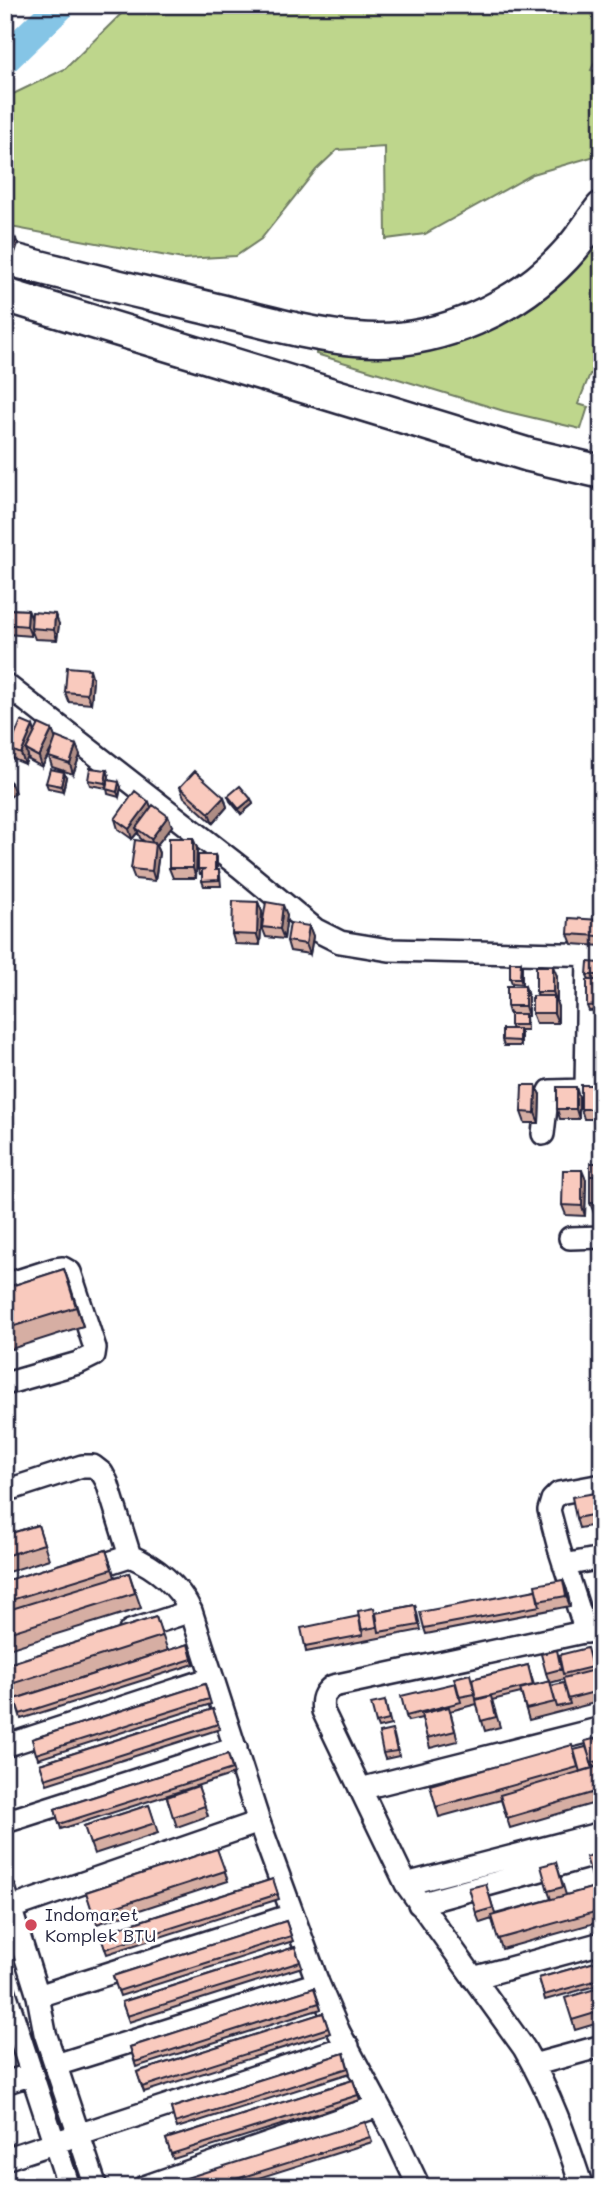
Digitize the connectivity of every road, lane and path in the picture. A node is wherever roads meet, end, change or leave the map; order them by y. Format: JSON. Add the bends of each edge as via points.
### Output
{"nodes":[{"id":1,"x":602,"y":208,"type":"edge"},
{"id":2,"x":5,"y":258,"type":"edge"},
{"id":3,"x":5,"y":295,"type":"edge"},
{"id":4,"x":602,"y":472,"type":"edge"},
{"id":5,"x":5,"y":684,"type":"edge"},
{"id":6,"x":595,"y":954,"type":"edge"},
{"id":7,"x":543,"y":1134,"type":"dead end"},
{"id":8,"x":602,"y":1237,"type":"edge"},
{"id":9,"x":569,"y":1238,"type":"dead end"},
{"id":10,"x":5,"y":1285,"type":"edge"},
{"id":11,"x":5,"y":1384,"type":"edge"},
{"id":12,"x":602,"y":1485,"type":"edge"},
{"id":13,"x":5,"y":1491,"type":"edge"},
{"id":14,"x":130,"y":1556,"type":"junction"},
{"id":15,"x":602,"y":1558,"type":"edge"},
{"id":16,"x":564,"y":1565,"type":"junction"},
{"id":17,"x":68,"y":1576,"type":"edge"},
{"id":18,"x":191,"y":1611,"type":"junction"},
{"id":19,"x":594,"y":1630,"type":"edge"},
{"id":20,"x":111,"y":1637,"type":"edge"},
{"id":21,"x":212,"y":1678,"type":"junction"},
{"id":22,"x":602,"y":1728,"type":"edge"},
{"id":23,"x":5,"y":1746,"type":"edge"},
{"id":24,"x":236,"y":1748,"type":"junction"},
{"id":25,"x":360,"y":1789,"type":"junction"},
{"id":26,"x":5,"y":1822,"type":"edge"},
{"id":27,"x":259,"y":1822,"type":"junction"},
{"id":28,"x":602,"y":1833,"type":"edge"},
{"id":29,"x":602,"y":1853,"type":"edge"},
{"id":30,"x":553,"y":1857,"type":"junction"},
{"id":31,"x":406,"y":1884,"type":"junction"},
{"id":32,"x":7,"y":1903,"type":"edge"},
{"id":33,"x":419,"y":1903,"type":"junction"},
{"id":34,"x":292,"y":1915,"type":"junction"},
{"id":35,"x":602,"y":1943,"type":"edge"},
{"id":36,"x":473,"y":1978,"type":"junction"},
{"id":37,"x":318,"y":1983,"type":"junction"},
{"id":38,"x":38,"y":1996,"type":"junction"},
{"id":39,"x":7,"y":2002,"type":"edge"},
{"id":40,"x":45,"y":2033,"type":"junction"},
{"id":41,"x":21,"y":2041,"type":"junction"},
{"id":42,"x":348,"y":2046,"type":"junction"},
{"id":43,"x":602,"y":2046,"type":"edge"},
{"id":44,"x":56,"y":2065,"type":"junction"},
{"id":45,"x":533,"y":2065,"type":"junction"},
{"id":46,"x":32,"y":2074,"type":"junction"},
{"id":47,"x":5,"y":2082,"type":"edge"},
{"id":48,"x":378,"y":2106,"type":"junction"},
{"id":49,"x":79,"y":2136,"type":"junction"},
{"id":50,"x":55,"y":2143,"type":"junction"},
{"id":51,"x":5,"y":2159,"type":"edge"},
{"id":52,"x":69,"y":2187,"type":"edge"},
{"id":53,"x":96,"y":2187,"type":"edge"},
{"id":54,"x":144,"y":2187,"type":"edge"},
{"id":55,"x":419,"y":2187,"type":"edge"},
{"id":56,"x":582,"y":2187,"type":"edge"}],
"edges":[{"from":1,"to":2,"type":"highway","via":[[548,271],[499,306],[453,327],[395,339],[296,330]]},
{"from":3,"to":4,"type":"highway","via":[[529,455]]},
{"from":5,"to":6,"type":"street","via":[[316,930],[340,942],[389,950]]},
{"from":6,"to":7,"type":"street","via":[[586,1088],[550,1091]]},
{"from":8,"to":9,"type":"street"},
{"from":10,"to":11,"type":"street","via":[[55,1269],[70,1272],[95,1348],[94,1355],[78,1363]]},
{"from":12,"to":16,"type":"street","via":[[559,1493],[552,1500],[550,1517]]},
{"from":13,"to":14,"type":"street","via":[[93,1466],[107,1482]]},
{"from":14,"to":17,"type":"street"},
{"from":14,"to":18,"type":"street","via":[[168,1581],[184,1596]]},
{"from":15,"to":16,"type":"street"},
{"from":16,"to":19,"type":"street"},
{"from":18,"to":20,"type":"street"},
{"from":18,"to":21,"type":"street"},
{"from":19,"to":25,"type":"street","via":[[328,1689],[321,1702],[323,1711]]},
{"from":21,"to":23,"type":"street"},
{"from":21,"to":24,"type":"street"},
{"from":22,"to":25,"type":"street"},
{"from":24,"to":26,"type":"street"},
{"from":24,"to":27,"type":"street"},
{"from":25,"to":31,"type":"street"},
{"from":27,"to":32,"type":"street"},
{"from":27,"to":34,"type":"street"},
{"from":28,"to":30,"type":"street"},
{"from":29,"to":30,"type":"street"},
{"from":30,"to":31,"type":"street"},
{"from":30,"to":33,"type":"street"},
{"from":31,"to":33,"type":"street"},
{"from":32,"to":38,"type":"street"},
{"from":33,"to":36,"type":"street"},
{"from":34,"to":37,"type":"street"},
{"from":34,"to":38,"type":"street"},
{"from":35,"to":36,"type":"street"},
{"from":36,"to":45,"type":"street"},
{"from":37,"to":42,"type":"street"},
{"from":37,"to":44,"type":"street"},
{"from":38,"to":40,"type":"street"},
{"from":39,"to":41,"type":"street"},
{"from":40,"to":41,"type":"street"},
{"from":40,"to":44,"type":"street"},
{"from":41,"to":46,"type":"street"},
{"from":42,"to":48,"type":"street"},
{"from":42,"to":49,"type":"street"},
{"from":43,"to":45,"type":"street"},
{"from":44,"to":49,"type":"street"},
{"from":45,"to":56,"type":"street","via":[[561,2120]]},
{"from":46,"to":47,"type":"street"},
{"from":46,"to":50,"type":"street"},
{"from":48,"to":54,"type":"street"},
{"from":48,"to":55,"type":"street"},
{"from":49,"to":50,"type":"street"},
{"from":49,"to":53,"type":"street"},
{"from":50,"to":51,"type":"street"},
{"from":50,"to":52,"type":"street"}]}
